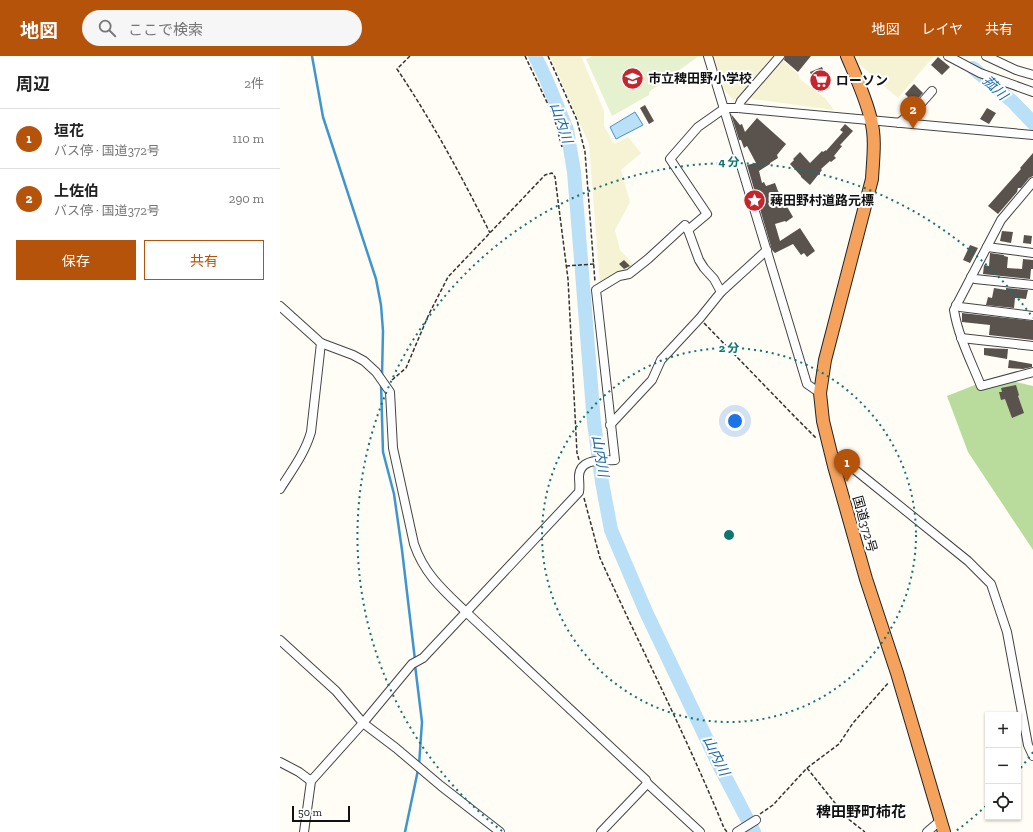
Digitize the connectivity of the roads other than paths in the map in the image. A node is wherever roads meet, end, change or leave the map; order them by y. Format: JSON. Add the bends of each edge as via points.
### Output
{"nodes":[{"id":1,"x":708,"y":56,"type":"edge"},
{"id":2,"x":780,"y":56,"type":"edge"},
{"id":3,"x":847,"y":56,"type":"edge"},
{"id":4,"x":948,"y":56,"type":"edge"},
{"id":5,"x":986,"y":56,"type":"edge"},
{"id":6,"x":1033,"y":75,"type":"edge"},
{"id":7,"x":932,"y":91,"type":"dead end"},
{"id":8,"x":1033,"y":92,"type":"edge"},
{"id":9,"x":724,"y":108,"type":"junction"},
{"id":10,"x":738,"y":108,"type":"junction"},
{"id":11,"x":872,"y":120,"type":"junction"},
{"id":12,"x":899,"y":123,"type":"junction"},
{"id":13,"x":1033,"y":135,"type":"edge"},
{"id":14,"x":1033,"y":182,"type":"edge"},
{"id":15,"x":688,"y":230,"type":"junction"},
{"id":16,"x":987,"y":247,"type":"junction"},
{"id":17,"x":767,"y":250,"type":"junction"},
{"id":18,"x":1033,"y":252,"type":"edge"},
{"id":19,"x":971,"y":277,"type":"junction"},
{"id":20,"x":1033,"y":285,"type":"edge"},
{"id":21,"x":722,"y":292,"type":"junction"},
{"id":22,"x":956,"y":305,"type":"junction"},
{"id":23,"x":280,"y":306,"type":"edge"},
{"id":24,"x":1033,"y":316,"type":"edge"},
{"id":25,"x":961,"y":338,"type":"junction"},
{"id":26,"x":321,"y":343,"type":"junction"},
{"id":27,"x":1033,"y":346,"type":"edge"},
{"id":28,"x":1033,"y":372,"type":"edge"},
{"id":29,"x":820,"y":393,"type":"junction"},
{"id":30,"x":610,"y":425,"type":"junction"},
{"id":31,"x":834,"y":466,"type":"junction"},
{"id":32,"x":280,"y":489,"type":"edge"},
{"id":33,"x":466,"y":612,"type":"junction"},
{"id":34,"x":280,"y":640,"type":"edge"},
{"id":35,"x":363,"y":723,"type":"junction"},
{"id":36,"x":1033,"y":756,"type":"edge"},
{"id":37,"x":280,"y":762,"type":"edge"},
{"id":38,"x":311,"y":781,"type":"junction"},
{"id":39,"x":646,"y":783,"type":"junction"},
{"id":40,"x":756,"y":820,"type":"road end"},
{"id":41,"x":942,"y":826,"type":"edge"},
{"id":42,"x":739,"y":830,"type":"edge"},
{"id":43,"x":304,"y":832,"type":"edge"},
{"id":44,"x":500,"y":832,"type":"edge"},
{"id":45,"x":601,"y":832,"type":"edge"},
{"id":46,"x":700,"y":832,"type":"edge"},
{"id":47,"x":927,"y":832,"type":"edge"}],
"edges":[{"from":1,"to":9,"type":"street"},
{"from":2,"to":10,"type":"street","via":[[741,101]]},
{"from":3,"to":11,"type":"highway","name":"国道372号"},
{"from":4,"to":8,"type":"street","via":[[980,73]]},
{"from":5,"to":6,"type":"street"},
{"from":7,"to":12,"type":"street","via":[[918,108]]},
{"from":9,"to":10,"type":"street"},
{"from":9,"to":15,"type":"street","via":[[698,127],[670,159],[707,214]]},
{"from":9,"to":17,"type":"street"},
{"from":10,"to":11,"type":"street"},
{"from":11,"to":12,"type":"street"},
{"from":11,"to":29,"type":"highway","name":"国道372号","via":[[872,179],[824,360]]},
{"from":12,"to":13,"type":"street"},
{"from":14,"to":16,"type":"street","via":[[1001,220]]},
{"from":15,"to":21,"type":"street","via":[[699,260]]},
{"from":15,"to":30,"type":"street","via":[[685,225],[629,274],[619,276],[596,290]]},
{"from":16,"to":18,"type":"street"},
{"from":16,"to":19,"type":"street"},
{"from":17,"to":21,"type":"street"},
{"from":17,"to":29,"type":"street","via":[[807,384]]},
{"from":19,"to":20,"type":"street"},
{"from":19,"to":22,"type":"street"},
{"from":21,"to":30,"type":"street","via":[[661,360],[652,380]]},
{"from":22,"to":24,"type":"street"},
{"from":22,"to":25,"type":"street","via":[[954,310]]},
{"from":23,"to":26,"type":"street"},
{"from":25,"to":27,"type":"street"},
{"from":25,"to":28,"type":"street","via":[[981,386]]},
{"from":26,"to":32,"type":"street","via":[[309,440]]},
{"from":26,"to":33,"type":"street","via":[[364,361],[376,372],[390,392],[393,448],[418,557],[426,570]]},
{"from":29,"to":31,"type":"highway","name":"国道372号","via":[[823,420]]},
{"from":30,"to":33,"type":"street","via":[[615,460],[585,464],[579,475],[579,492]]},
{"from":31,"to":36,"type":"street","via":[[849,465],[968,561],[991,584],[1006,632],[1028,745]]},
{"from":31,"to":41,"type":"highway","name":"国道372号"},
{"from":33,"to":35,"type":"street","via":[[423,658],[412,664]]},
{"from":33,"to":39,"type":"street","via":[[646,780]]},
{"from":34,"to":35,"type":"street","via":[[336,691]]},
{"from":35,"to":38,"type":"street"},
{"from":35,"to":44,"type":"street"},
{"from":37,"to":38,"type":"street"},
{"from":38,"to":43,"type":"street"},
{"from":39,"to":45,"type":"street"},
{"from":39,"to":46,"type":"street"},
{"from":40,"to":42,"type":"street"},
{"from":41,"to":47,"type":"street"}]}
